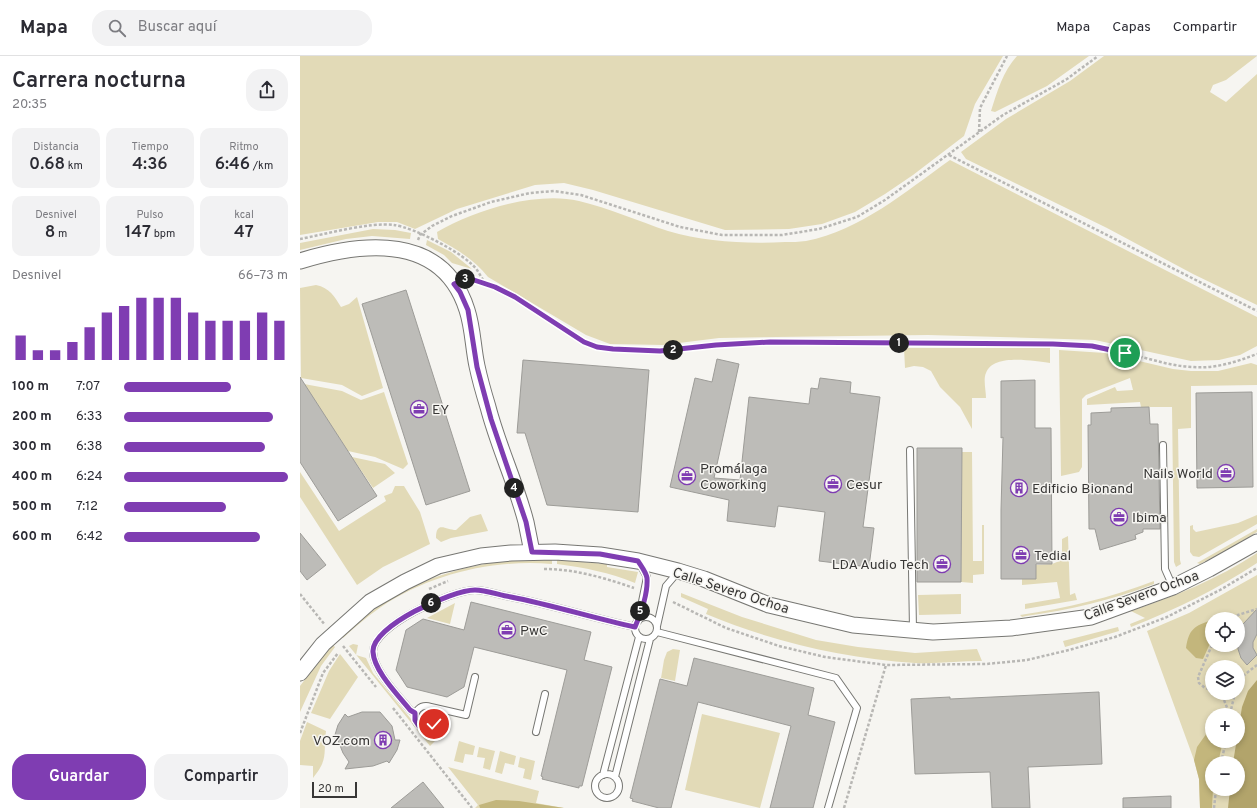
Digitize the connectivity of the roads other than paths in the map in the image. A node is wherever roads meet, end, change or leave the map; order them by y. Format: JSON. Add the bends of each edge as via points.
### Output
{"nodes":[{"id":1,"x":300,"y":261,"type":"edge"},
{"id":2,"x":1163,"y":445,"type":"dead end"},
{"id":3,"x":910,"y":450,"type":"dead end"},
{"id":4,"x":1257,"y":542,"type":"edge"},
{"id":5,"x":1165,"y":546,"type":"junction"},
{"id":6,"x":1158,"y":549,"type":"dead end"},
{"id":7,"x":532,"y":552,"type":"junction"},
{"id":8,"x":638,"y":561,"type":"junction"},
{"id":9,"x":678,"y":571,"type":"junction"},
{"id":10,"x":1173,"y":587,"type":"junction"},
{"id":11,"x":636,"y":624,"type":"junction"},
{"id":12,"x":657,"y":629,"type":"junction"},
{"id":13,"x":913,"y":630,"type":"junction"},
{"id":14,"x":640,"y":637,"type":"junction"},
{"id":15,"x":650,"y":639,"type":"junction"},
{"id":16,"x":300,"y":673,"type":"edge"},
{"id":17,"x":475,"y":678,"type":"dead end"},
{"id":18,"x":545,"y":694,"type":"dead end"},
{"id":19,"x":431,"y":707,"type":"junction"},
{"id":20,"x":415,"y":713,"type":"junction"},
{"id":21,"x":536,"y":732,"type":"dead end"},
{"id":22,"x":603,"y":775,"type":"junction"},
{"id":23,"x":616,"y":777,"type":"junction"},
{"id":24,"x":828,"y":808,"type":"edge"}],
"edges":[{"from":1,"to":7,"type":"street","via":[[341,251],[374,247],[394,248],[412,252],[432,262],[448,276],[460,292],[468,310],[477,367],[491,419],[526,522]]},
{"from":2,"to":5,"type":"lane"},
{"from":3,"to":13,"type":"lane"},
{"from":4,"to":10,"type":"street","name":"Calle Severo Ochoa","via":[[1210,570]]},
{"from":5,"to":6,"type":"lane"},
{"from":5,"to":10,"type":"lane","via":[[1165,569]]},
{"from":7,"to":8,"type":"street","name":"Calle Severo Ochoa","via":[[600,554]]},
{"from":7,"to":16,"type":"street","name":"Calle Severo Ochoa","via":[[481,556],[438,566],[405,582],[370,602],[323,644]]},
{"from":8,"to":9,"type":"street","name":"Calle Severo Ochoa"},
{"from":8,"to":11,"type":"lane","via":[[647,577]]},
{"from":9,"to":12,"type":"lane","via":[[666,586]]},
{"from":9,"to":13,"type":"street","name":"Calle Severo Ochoa","via":[[769,605],[853,625]]},
{"from":10,"to":13,"type":"street","name":"Calle Severo Ochoa","via":[[1091,617],[1011,628],[933,632]]},
{"from":11,"to":12,"type":"lane","via":[[644,617],[650,617]]},
{"from":11,"to":14,"type":"lane","via":[[636,632]]},
{"from":11,"to":20,"type":"lane","via":[[475,590],[438,600],[386,630],[377,640],[373,650],[375,665]]},
{"from":12,"to":15,"type":"lane"},
{"from":12,"to":24,"type":"lane","via":[[836,678],[858,708]]},
{"from":14,"to":15,"type":"lane"},
{"from":14,"to":22,"type":"lane"},
{"from":15,"to":23,"type":"lane"},
{"from":17,"to":19,"type":"lane","via":[[466,715]]},
{"from":18,"to":21,"type":"lane"},
{"from":19,"to":20,"type":"lane","via":[[424,706]]},
{"from":19,"to":20,"type":"lane","via":[[436,713],[436,720],[429,728],[419,726],[415,720]]},
{"from":22,"to":23,"type":"lane"},
{"from":22,"to":23,"type":"lane","via":[[596,782],[596,787],[600,795],[605,797],[618,791]]}]}
